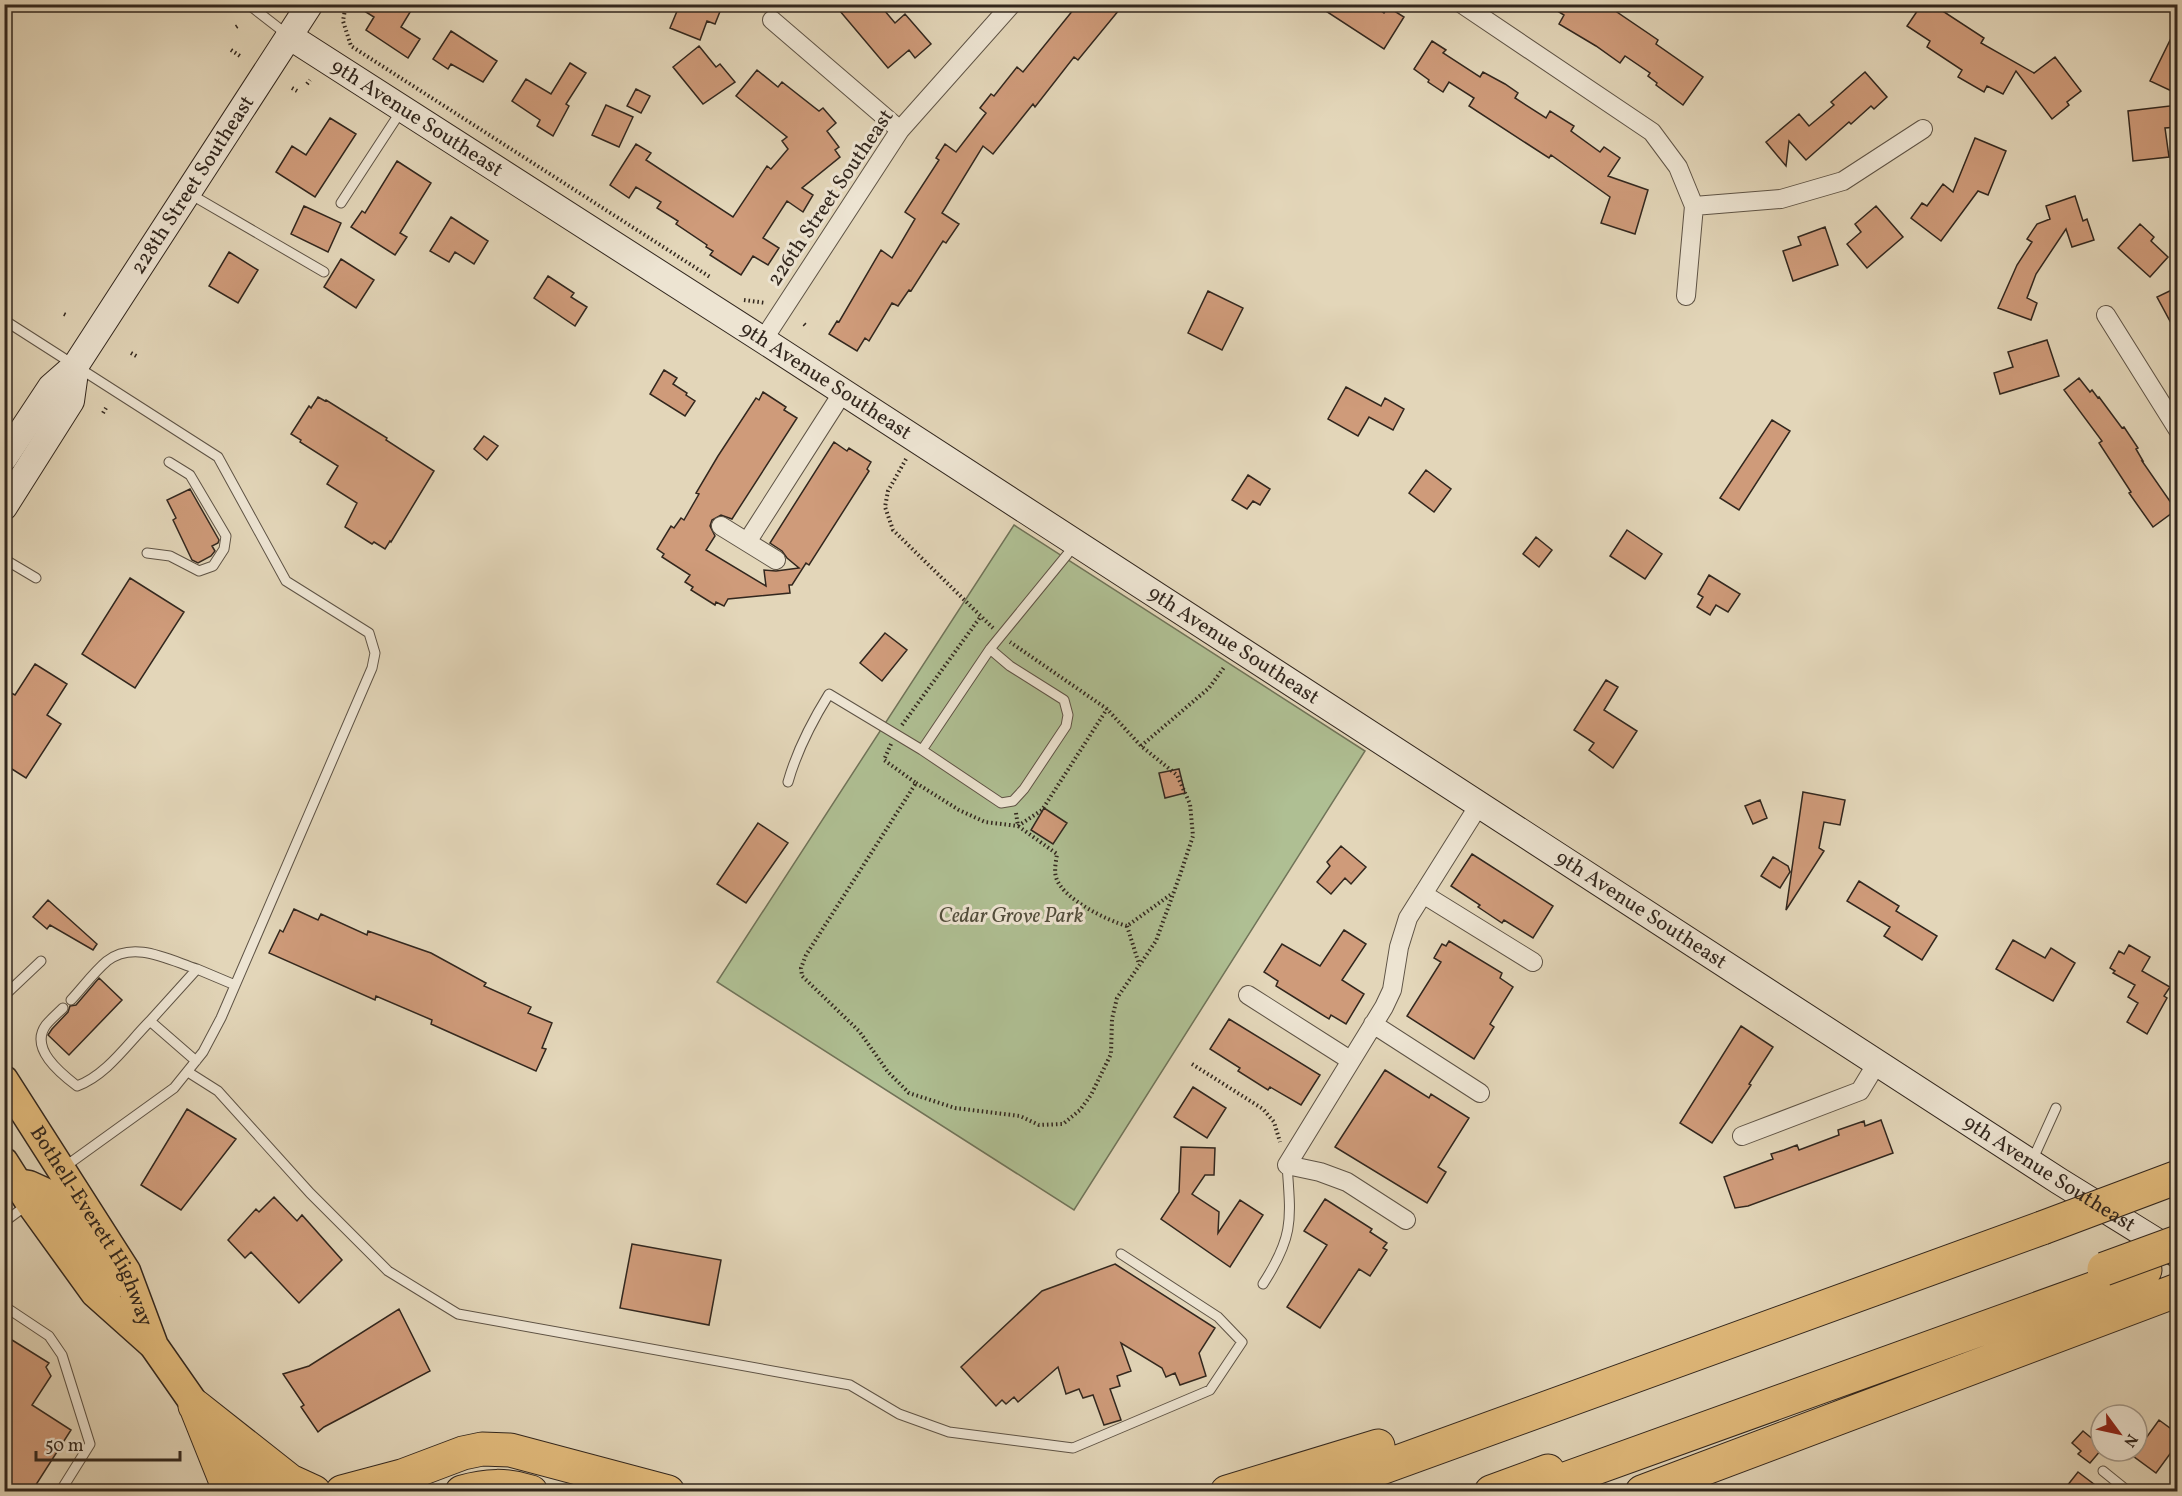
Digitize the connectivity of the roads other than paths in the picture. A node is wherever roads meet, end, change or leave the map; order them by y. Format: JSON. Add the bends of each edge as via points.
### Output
{"nodes":[{"id":1,"x":248,"y":4,"type":"edge"},
{"id":2,"x":310,"y":4,"type":"edge"},
{"id":3,"x":1012,"y":4,"type":"edge"},
{"id":4,"x":1462,"y":4,"type":"edge"},
{"id":5,"x":772,"y":20,"type":"dead end"},
{"id":6,"x":289,"y":36,"type":"junction"},
{"id":7,"x":403,"y":109,"type":"junction"},
{"id":8,"x":1923,"y":129,"type":"dead end"},
{"id":9,"x":900,"y":130,"type":"junction"},
{"id":10,"x":188,"y":193,"type":"junction"},
{"id":11,"x":341,"y":203,"type":"dead end"},
{"id":12,"x":1694,"y":206,"type":"junction"},
{"id":13,"x":324,"y":272,"type":"dead end"},
{"id":14,"x":1686,"y":296,"type":"dead end"},
{"id":15,"x":2106,"y":315,"type":"dead end"},
{"id":16,"x":4,"y":321,"type":"edge"},
{"id":17,"x":763,"y":340,"type":"junction"},
{"id":18,"x":76,"y":365,"type":"junction"},
{"id":19,"x":843,"y":392,"type":"junction"},
{"id":20,"x":2178,"y":430,"type":"edge"},
{"id":21,"x":4,"y":458,"type":"edge"},
{"id":22,"x":169,"y":462,"type":"dead end"},
{"id":23,"x":4,"y":507,"type":"edge"},
{"id":24,"x":721,"y":526,"type":"dead end"},
{"id":25,"x":747,"y":542,"type":"junction"},
{"id":26,"x":1076,"y":543,"type":"junction"},
{"id":27,"x":147,"y":553,"type":"dead end"},
{"id":28,"x":4,"y":559,"type":"edge"},
{"id":29,"x":776,"y":560,"type":"dead end"},
{"id":30,"x":36,"y":578,"type":"dead end"},
{"id":31,"x":990,"y":649,"type":"junction"},
{"id":32,"x":922,"y":750,"type":"junction"},
{"id":33,"x":788,"y":782,"type":"dead end"},
{"id":34,"x":1479,"y":805,"type":"junction"},
{"id":35,"x":1423,"y":894,"type":"junction"},
{"id":36,"x":41,"y":961,"type":"dead end"},
{"id":37,"x":1533,"y":962,"type":"dead end"},
{"id":38,"x":197,"y":969,"type":"junction"},
{"id":39,"x":235,"y":985,"type":"junction"},
{"id":40,"x":1248,"y":995,"type":"dead end"},
{"id":41,"x":4,"y":996,"type":"edge"},
{"id":42,"x":71,"y":999,"type":"dead end"},
{"id":43,"x":63,"y":1008,"type":"dead end"},
{"id":44,"x":150,"y":1021,"type":"junction"},
{"id":45,"x":1373,"y":1024,"type":"junction"},
{"id":46,"x":1350,"y":1060,"type":"junction"},
{"id":47,"x":196,"y":1061,"type":"junction"},
{"id":48,"x":1877,"y":1063,"type":"junction"},
{"id":49,"x":188,"y":1072,"type":"junction"},
{"id":50,"x":4,"y":1080,"type":"edge"},
{"id":51,"x":1480,"y":1093,"type":"dead end"},
{"id":52,"x":2056,"y":1108,"type":"dead end"},
{"id":53,"x":1742,"y":1136,"type":"dead end"},
{"id":54,"x":2031,"y":1163,"type":"junction"},
{"id":55,"x":1287,"y":1165,"type":"junction"},
{"id":56,"x":62,"y":1168,"type":"junction"},
{"id":57,"x":2178,"y":1178,"type":"edge"},
{"id":58,"x":16,"y":1184,"type":"edge"},
{"id":59,"x":2178,"y":1193,"type":"edge"},
{"id":60,"x":1406,"y":1220,"type":"dead end"},
{"id":61,"x":4,"y":1222,"type":"edge"},
{"id":62,"x":2046,"y":1234,"type":"junction"},
{"id":63,"x":2178,"y":1242,"type":"edge"},
{"id":64,"x":1121,"y":1254,"type":"dead end"},
{"id":65,"x":2178,"y":1256,"type":"edge"},
{"id":66,"x":2112,"y":1274,"type":"junction"},
{"id":67,"x":1263,"y":1284,"type":"dead end"},
{"id":68,"x":2164,"y":1294,"type":"edge"},
{"id":69,"x":4,"y":1306,"type":"edge"},
{"id":70,"x":1736,"y":1339,"type":"junction"},
{"id":71,"x":154,"y":1346,"type":"junction"},
{"id":72,"x":195,"y":1406,"type":"junction"},
{"id":73,"x":2103,"y":1471,"type":"dead end"},
{"id":74,"x":391,"y":1484,"type":"edge"},
{"id":75,"x":60,"y":1491,"type":"edge"},
{"id":76,"x":230,"y":1491,"type":"edge"},
{"id":77,"x":256,"y":1491,"type":"edge"},
{"id":78,"x":314,"y":1491,"type":"edge"},
{"id":79,"x":342,"y":1491,"type":"edge"},
{"id":80,"x":462,"y":1491,"type":"edge"},
{"id":81,"x":531,"y":1491,"type":"edge"},
{"id":82,"x":668,"y":1491,"type":"edge"},
{"id":83,"x":1227,"y":1491,"type":"edge"},
{"id":84,"x":1314,"y":1491,"type":"edge"},
{"id":85,"x":1361,"y":1491,"type":"edge"},
{"id":86,"x":1491,"y":1491,"type":"edge"},
{"id":87,"x":1529,"y":1491,"type":"edge"},
{"id":88,"x":1642,"y":1491,"type":"edge"},
{"id":89,"x":2128,"y":1491,"type":"edge"}],
"edges":[{"from":1,"to":6,"type":"lane"},
{"from":2,"to":6,"type":"main road","name":"228th Street Southeast"},
{"from":3,"to":9,"type":"street","name":"226th Street Southeast"},
{"from":4,"to":12,"type":"street","via":[[1652,132],[1678,167]]},
{"from":5,"to":9,"type":"street"},
{"from":6,"to":7,"type":"main road","name":"9th Avenue Southeast"},
{"from":6,"to":10,"type":"main road","name":"228th Street Southeast"},
{"from":7,"to":11,"type":"lane"},
{"from":7,"to":17,"type":"main road","name":"9th Avenue Southeast"},
{"from":8,"to":12,"type":"street","via":[[1843,181],[1781,199]]},
{"from":9,"to":17,"type":"street","name":"226th Street Southeast"},
{"from":10,"to":13,"type":"lane"},
{"from":10,"to":18,"type":"main road","name":"228th Street Southeast"},
{"from":12,"to":14,"type":"street"},
{"from":15,"to":20,"type":"street"},
{"from":16,"to":18,"type":"lane"},
{"from":17,"to":19,"type":"main road","name":"9th Avenue Southeast"},
{"from":18,"to":21,"type":"main road","name":"228th Street Southeast","via":[[51,387]]},
{"from":18,"to":23,"type":"main road","name":"228th Street Southeast","via":[[71,401]]},
{"from":18,"to":39,"type":"lane","via":[[218,457],[286,581],[369,633],[375,653],[372,668]]},
{"from":19,"to":25,"type":"street"},
{"from":19,"to":26,"type":"main road","name":"9th Avenue Southeast"},
{"from":22,"to":27,"type":"lane","via":[[190,475],[226,536],[224,549],[213,566],[199,572],[170,556]]},
{"from":24,"to":25,"type":"street"},
{"from":25,"to":29,"type":"street"},
{"from":26,"to":31,"type":"lane"},
{"from":26,"to":34,"type":"main road","name":"9th Avenue Southeast"},
{"from":28,"to":30,"type":"lane"},
{"from":31,"to":32,"type":"lane"},
{"from":31,"to":32,"type":"lane","via":[[1064,700],[1068,715],[1066,726],[1024,789],[1013,801],[1001,803]]},
{"from":32,"to":33,"type":"lane","via":[[829,694],[811,722]]},
{"from":34,"to":35,"type":"street"},
{"from":34,"to":48,"type":"main road","name":"9th Avenue Southeast"},
{"from":35,"to":37,"type":"street"},
{"from":35,"to":45,"type":"street","via":[[1408,918],[1392,990]]},
{"from":36,"to":41,"type":"lane"},
{"from":38,"to":39,"type":"lane"},
{"from":38,"to":42,"type":"lane","via":[[146,952],[129,952],[108,960]]},
{"from":38,"to":44,"type":"lane"},
{"from":39,"to":47,"type":"lane"},
{"from":40,"to":46,"type":"street"},
{"from":43,"to":44,"type":"lane","via":[[45,1026],[40,1040],[46,1056],[77,1086],[99,1074]]},
{"from":44,"to":47,"type":"lane"},
{"from":45,"to":46,"type":"street"},
{"from":45,"to":51,"type":"street"},
{"from":46,"to":55,"type":"street"},
{"from":47,"to":49,"type":"lane"},
{"from":48,"to":53,"type":"street","via":[[1860,1090]]},
{"from":48,"to":54,"type":"main road","name":"9th Avenue Southeast"},
{"from":49,"to":56,"type":"lane","via":[[174,1088]]},
{"from":49,"to":64,"type":"lane","via":[[218,1091],[310,1193],[388,1271],[458,1314],[850,1385],[899,1414],[949,1432],[1073,1448],[1210,1390],[1242,1342],[1218,1317]]},
{"from":50,"to":56,"type":"main road","name":"Bothell-Everett Highway"},
{"from":52,"to":54,"type":"lane"},
{"from":54,"to":65,"type":"main road","name":"9th Avenue Southeast"},
{"from":55,"to":60,"type":"street","via":[[1347,1182]]},
{"from":55,"to":67,"type":"lane","via":[[1290,1229],[1278,1261]]},
{"from":56,"to":71,"type":"main road","name":"Bothell-Everett Highway","via":[[126,1270]]},
{"from":57,"to":62,"type":"highway","bridge":true},
{"from":58,"to":61,"type":"lane"},
{"from":58,"to":71,"type":"main road","via":[[51,1195]]},
{"from":59,"to":62,"type":"highway"},
{"from":62,"to":70,"type":"highway"},
{"from":62,"to":85,"type":"highway"},
{"from":63,"to":66,"type":"highway","bridge":true},
{"from":65,"to":66,"type":"highway"},
{"from":66,"to":86,"type":"highway"},
{"from":66,"to":87,"type":"highway"},
{"from":68,"to":88,"type":"highway"},
{"from":69,"to":75,"type":"lane","via":[[49,1336],[62,1354],[90,1444]]},
{"from":70,"to":83,"type":"highway"},
{"from":70,"to":84,"type":"highway"},
{"from":71,"to":72,"type":"main road","name":"Bothell-Everett Highway"},
{"from":72,"to":76,"type":"highway"},
{"from":72,"to":77,"type":"main road","name":"Bothell-Everett Highway"},
{"from":72,"to":78,"type":"highway","via":[[290,1481]]},
{"from":73,"to":89,"type":"lane"},
{"from":74,"to":79,"type":"highway"},
{"from":74,"to":82,"type":"highway","via":[[482,1449],[510,1450]]},
{"from":80,"to":81,"type":"highway","via":[[487,1485]]}]}
